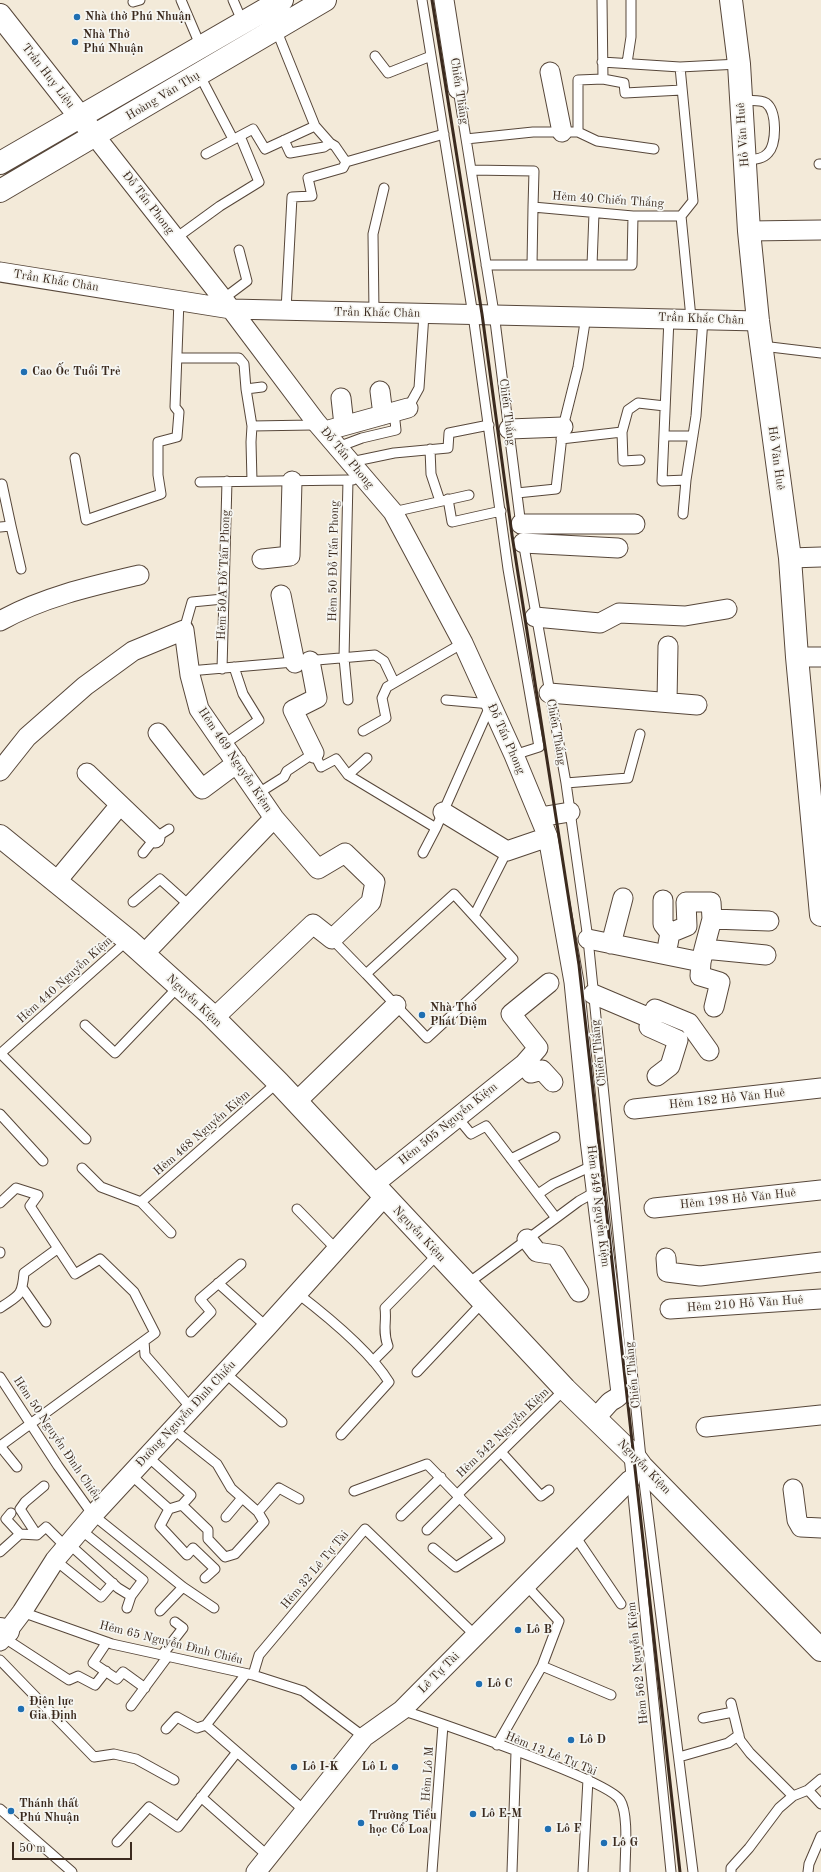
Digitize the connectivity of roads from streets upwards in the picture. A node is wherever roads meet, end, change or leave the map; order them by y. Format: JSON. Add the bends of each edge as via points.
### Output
{"nodes":[{"id":1,"x":282,"y":0,"type":"edge"},
{"id":2,"x":325,"y":0,"type":"edge"},
{"id":3,"x":444,"y":0,"type":"edge"},
{"id":4,"x":731,"y":0,"type":"edge"},
{"id":5,"x":0,"y":15,"type":"edge"},
{"id":6,"x":550,"y":72,"type":"dead end"},
{"id":7,"x":458,"y":89,"type":"road end"},
{"id":8,"x":80,"y":117,"type":"junction"},
{"id":9,"x":570,"y":132,"type":"road end"},
{"id":10,"x":95,"y":136,"type":"junction"},
{"id":11,"x":0,"y":163,"type":"edge"},
{"id":12,"x":0,"y":191,"type":"edge"},
{"id":13,"x":821,"y":230,"type":"edge"},
{"id":14,"x":749,"y":231,"type":"junction"},
{"id":15,"x":0,"y":272,"type":"edge"},
{"id":16,"x":227,"y":304,"type":"junction"},
{"id":17,"x":758,"y":321,"type":"junction"},
{"id":18,"x":380,"y":391,"type":"dead end"},
{"id":19,"x":340,"y":398,"type":"dead end"},
{"id":20,"x":344,"y":425,"type":"junction"},
{"id":21,"x":321,"y":426,"type":"junction"},
{"id":22,"x":509,"y":429,"type":"road end"},
{"id":23,"x":562,"y":433,"type":"road end"},
{"id":24,"x":292,"y":480,"type":"road end"},
{"id":25,"x":521,"y":524,"type":"road end"},
{"id":26,"x":635,"y":524,"type":"dead end"},
{"id":27,"x":523,"y":543,"type":"road end"},
{"id":28,"x":618,"y":548,"type":"dead end"},
{"id":29,"x":821,"y":557,"type":"edge"},
{"id":30,"x":790,"y":558,"type":"junction"},
{"id":31,"x":262,"y":559,"type":"dead end"},
{"id":32,"x":139,"y":574,"type":"dead end"},
{"id":33,"x":281,"y":595,"type":"dead end"},
{"id":34,"x":727,"y":609,"type":"dead end"},
{"id":35,"x":535,"y":617,"type":"road end"},
{"id":36,"x":0,"y":621,"type":"edge"},
{"id":37,"x":668,"y":646,"type":"dead end"},
{"id":38,"x":797,"y":657,"type":"junction"},
{"id":39,"x":821,"y":657,"type":"edge"},
{"id":40,"x":549,"y":693,"type":"road end"},
{"id":41,"x":666,"y":702,"type":"junction"},
{"id":42,"x":697,"y":705,"type":"dead end"},
{"id":43,"x":158,"y":733,"type":"dead end"},
{"id":44,"x":314,"y":753,"type":"road end"},
{"id":45,"x":236,"y":763,"type":"junction"},
{"id":46,"x":0,"y":771,"type":"edge"},
{"id":47,"x":87,"y":773,"type":"dead end"},
{"id":48,"x":120,"y":805,"type":"junction"},
{"id":49,"x":570,"y":812,"type":"road end"},
{"id":50,"x":540,"y":817,"type":"junction"},
{"id":51,"x":274,"y":818,"type":"junction"},
{"id":52,"x":439,"y":820,"type":"road end"},
{"id":53,"x":817,"y":824,"type":"edge"},
{"id":54,"x":162,"y":833,"type":"road end"},
{"id":55,"x":548,"y":837,"type":"junction"},
{"id":56,"x":2,"y":842,"type":"edge"},
{"id":57,"x":818,"y":858,"type":"edge"},
{"id":58,"x":56,"y":882,"type":"junction"},
{"id":59,"x":623,"y":898,"type":"dead end"},
{"id":60,"x":663,"y":900,"type":"dead end"},
{"id":61,"x":821,"y":910,"type":"edge"},
{"id":62,"x":712,"y":919,"type":"junction"},
{"id":63,"x":769,"y":921,"type":"dead end"},
{"id":64,"x":670,"y":933,"type":"junction"},
{"id":65,"x":588,"y":939,"type":"road end"},
{"id":66,"x":611,"y":944,"type":"junction"},
{"id":67,"x":136,"y":947,"type":"junction"},
{"id":68,"x":766,"y":954,"type":"dead end"},
{"id":69,"x":666,"y":955,"type":"junction"},
{"id":70,"x":702,"y":956,"type":"junction"},
{"id":71,"x":574,"y":982,"type":"joint"},
{"id":72,"x":549,"y":983,"type":"dead end"},
{"id":73,"x":593,"y":994,"type":"road end"},
{"id":74,"x":396,"y":1005,"type":"road end"},
{"id":75,"x":714,"y":1007,"type":"dead end"},
{"id":76,"x":214,"y":1018,"type":"junction"},
{"id":77,"x":652,"y":1019,"type":"junction"},
{"id":78,"x":709,"y":1051,"type":"dead end"},
{"id":79,"x":524,"y":1064,"type":"junction"},
{"id":80,"x":657,"y":1076,"type":"dead end"},
{"id":81,"x":553,"y":1082,"type":"dead end"},
{"id":82,"x":821,"y":1088,"type":"edge"},
{"id":83,"x":296,"y":1102,"type":"junction"},
{"id":84,"x":634,"y":1109,"type":"dead end"},
{"id":85,"x":821,"y":1190,"type":"edge"},
{"id":86,"x":378,"y":1191,"type":"junction"},
{"id":87,"x":654,"y":1208,"type":"dead end"},
{"id":88,"x":527,"y":1239,"type":"road end"},
{"id":89,"x":666,"y":1258,"type":"dead end"},
{"id":90,"x":821,"y":1262,"type":"edge"},
{"id":91,"x":579,"y":1292,"type":"dead end"},
{"id":92,"x":821,"y":1299,"type":"edge"},
{"id":93,"x":670,"y":1309,"type":"dead end"},
{"id":94,"x":821,"y":1415,"type":"edge"},
{"id":95,"x":596,"y":1419,"type":"junction"},
{"id":96,"x":706,"y":1427,"type":"dead end"},
{"id":97,"x":636,"y":1474,"type":"junction"},
{"id":98,"x":794,"y":1489,"type":"dead end"},
{"id":99,"x":821,"y":1528,"type":"edge"},
{"id":100,"x":3,"y":1634,"type":"edge"},
{"id":101,"x":821,"y":1650,"type":"edge"},
{"id":102,"x":256,"y":1872,"type":"edge"}],
"edges":[{"from":1,"to":8,"type":"main road","name":"Hoàng Văn Thụ"},
{"from":2,"to":10,"type":"main road","name":"Hoàng Văn Thụ"},
{"from":3,"to":7,"type":"street","name":"Chiến Thắng"},
{"from":4,"to":14,"type":"main road","name":"Hồ Văn Huê","via":[[739,64]]},
{"from":5,"to":8,"type":"main road","name":"Trần Huy Liệu"},
{"from":6,"to":9,"type":"street"},
{"from":8,"to":10,"type":"main road","name":"Trần Huy Liệu"},
{"from":8,"to":11,"type":"main road","name":"Hoàng Văn Thụ"},
{"from":10,"to":12,"type":"main road","name":"Hoàng Văn Thụ"},
{"from":10,"to":16,"type":"street","name":"Đỗ Tấn Phong"},
{"from":13,"to":14,"type":"street"},
{"from":14,"to":17,"type":"main road","name":"Hồ Văn Huê"},
{"from":15,"to":16,"type":"street","name":"Trần Khắc Chân","via":[[178,300]]},
{"from":16,"to":17,"type":"street","name":"Trần Khắc Chân","via":[[286,310]]},
{"from":16,"to":21,"type":"street","name":"Đỗ Tấn Phong"},
{"from":17,"to":30,"type":"main road","name":"Hồ Văn Huê"},
{"from":18,"to":20,"type":"street","via":[[395,411]]},
{"from":19,"to":20,"type":"street"},
{"from":20,"to":21,"type":"street"},
{"from":21,"to":50,"type":"street","name":"Đỗ Tấn Phong","via":[[353,472],[393,512],[463,643]]},
{"from":22,"to":23,"type":"street"},
{"from":24,"to":31,"type":"street","via":[[290,556]]},
{"from":25,"to":26,"type":"street"},
{"from":27,"to":28,"type":"street"},
{"from":29,"to":30,"type":"street"},
{"from":30,"to":38,"type":"main road","name":"Hồ Văn Huê"},
{"from":32,"to":36,"type":"street","via":[[76,590],[16,612]]},
{"from":33,"to":44,"type":"street","via":[[302,662],[317,698],[293,710]]},
{"from":34,"to":35,"type":"street","via":[[685,616],[619,613],[600,623]]},
{"from":37,"to":41,"type":"street"},
{"from":38,"to":39,"type":"street"},
{"from":38,"to":53,"type":"main road","name":"Hồ Văn Huê"},
{"from":40,"to":41,"type":"street"},
{"from":41,"to":42,"type":"street"},
{"from":43,"to":45,"type":"street","via":[[202,789]]},
{"from":45,"to":46,"type":"street","name":"Hẻm 469 Nguyễn Kiệm","via":[[199,709],[189,671],[184,630],[133,651],[85,686],[27,737]]},
{"from":45,"to":51,"type":"street","name":"Hẻm 469 Nguyễn Kiệm"},
{"from":47,"to":48,"type":"street"},
{"from":48,"to":54,"type":"street"},
{"from":48,"to":58,"type":"street"},
{"from":49,"to":50,"type":"street"},
{"from":50,"to":55,"type":"street","name":"Đỗ Tấn Phong"},
{"from":51,"to":67,"type":"street","name":"Hẻm 469 Nguyễn Kiệm","via":[[190,906]]},
{"from":51,"to":76,"type":"street","name":"Hẻm 469 Nguyễn Kiệm","via":[[318,869],[345,853],[376,882],[371,902],[332,939],[313,924]]},
{"from":52,"to":55,"type":"street","via":[[507,851]]},
{"from":53,"to":57,"type":"main road","name":"Hồ Văn Huê"},
{"from":55,"to":71,"type":"street","name":"Đỗ Tấn Phong"},
{"from":56,"to":58,"type":"main road","name":"Nguyễn Kiệm"},
{"from":57,"to":61,"type":"main road","name":"Hồ Văn Huê"},
{"from":58,"to":67,"type":"main road","name":"Nguyễn Kiệm"},
{"from":59,"to":66,"type":"street"},
{"from":60,"to":64,"type":"street","via":[[663,924]]},
{"from":62,"to":63,"type":"street"},
{"from":62,"to":64,"type":"street","via":[[712,902],[686,902],[687,926]]},
{"from":62,"to":70,"type":"street"},
{"from":64,"to":69,"type":"street"},
{"from":65,"to":66,"type":"street"},
{"from":66,"to":69,"type":"street"},
{"from":67,"to":76,"type":"main road","name":"Nguyễn Kiệm"},
{"from":68,"to":70,"type":"street"},
{"from":69,"to":70,"type":"street"},
{"from":70,"to":75,"type":"street","via":[[700,976],[720,982]]},
{"from":71,"to":95,"type":"street","name":"Hẻm 549 Nguyễn Kiệm","via":[[621,1393]]},
{"from":72,"to":79,"type":"street","name":"Hẻm 505 Nguyễn Kiệm","via":[[511,1014],[538,1048]]},
{"from":73,"to":77,"type":"street"},
{"from":74,"to":83,"type":"street"},
{"from":76,"to":83,"type":"main road","name":"Nguyễn Kiệm"},
{"from":77,"to":78,"type":"street","via":[[655,1009],[689,1023]]},
{"from":77,"to":80,"type":"street","via":[[649,1027],[678,1040],[670,1066]]},
{"from":79,"to":81,"type":"street","via":[[531,1072],[542,1070]]},
{"from":79,"to":86,"type":"street","name":"Hẻm 505 Nguyễn Kiệm","via":[[457,1117]]},
{"from":82,"to":84,"type":"street","name":"Hẻm 182 Hồ Văn Huê"},
{"from":83,"to":86,"type":"main road","name":"Nguyễn Kiệm"},
{"from":85,"to":87,"type":"street","name":"Hẻm 198 Hồ Văn Huê"},
{"from":86,"to":95,"type":"main road","name":"Nguyễn Kiệm"},
{"from":86,"to":100,"type":"street","name":"Đường Nguyễn Đình Chiểu","via":[[336,1250],[93,1515],[63,1551],[22,1612]]},
{"from":88,"to":91,"type":"street","via":[[538,1252],[556,1255]]},
{"from":89,"to":90,"type":"street","via":[[667,1272],[700,1276]]},
{"from":92,"to":93,"type":"street","name":"Hẻm 210 Hồ Văn Huê"},
{"from":94,"to":96,"type":"street"},
{"from":95,"to":97,"type":"main road","name":"Nguyễn Kiệm","via":[[628,1451]]},
{"from":97,"to":101,"type":"main road","name":"Nguyễn Kiệm"},
{"from":97,"to":102,"type":"street","name":"Lê Tự Tài","via":[[402,1710],[364,1737]]},
{"from":98,"to":99,"type":"street","via":[[797,1520],[801,1527]]}]}
